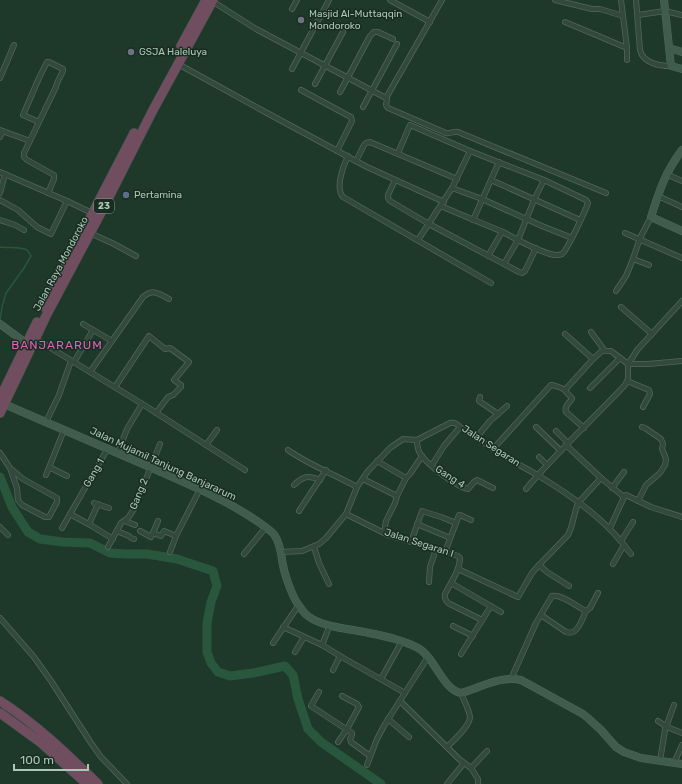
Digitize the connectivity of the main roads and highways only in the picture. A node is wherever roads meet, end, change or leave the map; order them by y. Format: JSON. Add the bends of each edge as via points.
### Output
{"nodes":[{"id":1,"x":210,"y":0,"type":"edge"},
{"id":2,"x":117,"y":173,"type":"junction"},
{"id":3,"x":102,"y":201,"type":"junction"},
{"id":4,"x":2,"y":401,"type":"edge"},
{"id":5,"x":0,"y":413,"type":"edge"},
{"id":6,"x":0,"y":701,"type":"edge"},
{"id":7,"x":0,"y":713,"type":"edge"},
{"id":8,"x":0,"y":718,"type":"edge"},
{"id":9,"x":57,"y":756,"type":"junction"},
{"id":10,"x":87,"y":784,"type":"edge"},
{"id":11,"x":98,"y":784,"type":"edge"}],
"edges":[{"from":1,"to":2,"type":"highway","name":"Jalan Raya Mondoroko","number":"23"},
{"from":1,"to":2,"type":"highway","name":"Jalan Raya Mondoroko","number":"23","via":[[178,64]]},
{"from":2,"to":3,"type":"highway","name":"Jalan Raya Mondoroko","number":"23"},
{"from":3,"to":4,"type":"highway","name":"Jalan Raya Mondoroko","number":"23","via":[[90,233]]},
{"from":3,"to":4,"type":"highway","name":"Jalan Raya Mondoroko","number":"23","via":[[92,213],[26,343]]},
{"from":4,"to":5,"type":"highway","name":"Jalan Raya Mondoroko","number":"23"},
{"from":6,"to":11,"type":"highway","via":[[56,744]]},
{"from":7,"to":9,"type":"highway"},
{"from":8,"to":9,"type":"highway"},
{"from":9,"to":10,"type":"highway"}]}
